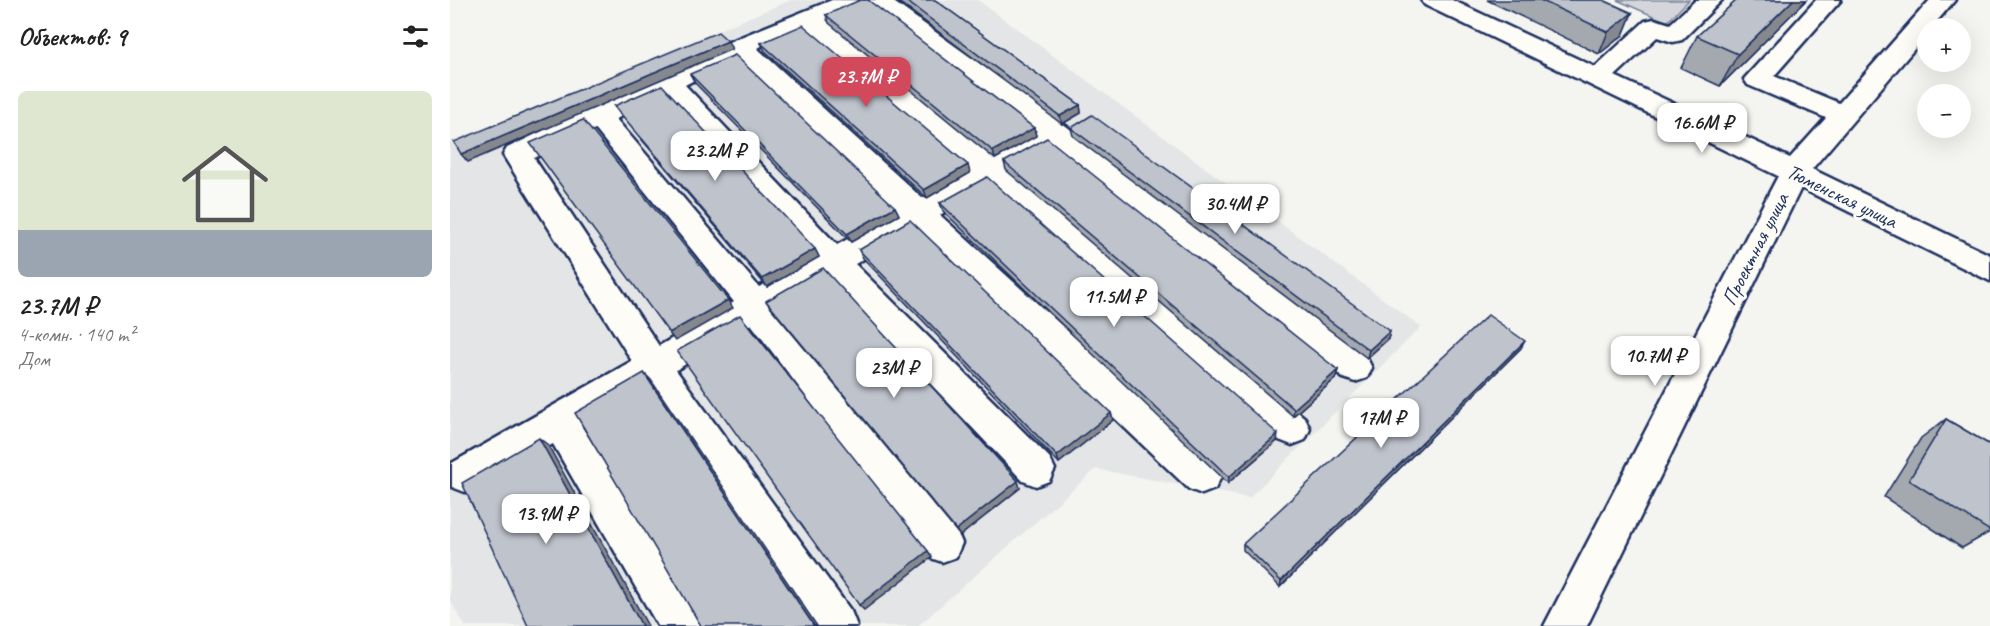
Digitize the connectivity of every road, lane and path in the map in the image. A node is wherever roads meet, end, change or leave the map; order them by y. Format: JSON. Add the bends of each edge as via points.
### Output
{"nodes":[{"id":1,"x":853,"y":0,"type":"edge"},
{"id":2,"x":876,"y":0,"type":"edge"},
{"id":3,"x":1433,"y":0,"type":"edge"},
{"id":4,"x":1710,"y":0,"type":"edge"},
{"id":5,"x":1829,"y":0,"type":"edge"},
{"id":6,"x":1910,"y":0,"type":"edge"},
{"id":7,"x":1939,"y":5,"type":"edge"},
{"id":8,"x":808,"y":17,"type":"junction"},
{"id":9,"x":740,"y":46,"type":"junction"},
{"id":10,"x":1597,"y":79,"type":"junction"},
{"id":11,"x":669,"y":83,"type":"junction"},
{"id":12,"x":598,"y":115,"type":"junction"},
{"id":13,"x":1843,"y":116,"type":"junction"},
{"id":14,"x":1056,"y":132,"type":"junction"},
{"id":15,"x":991,"y":172,"type":"junction"},
{"id":16,"x":1794,"y":172,"type":"junction"},
{"id":17,"x":920,"y":213,"type":"junction"},
{"id":18,"x":834,"y":262,"type":"junction"},
{"id":19,"x":1990,"y":269,"type":"edge"},
{"id":20,"x":755,"y":305,"type":"junction"},
{"id":21,"x":654,"y":366,"type":"junction"},
{"id":22,"x":1355,"y":368,"type":"dead end"},
{"id":23,"x":559,"y":422,"type":"junction"},
{"id":24,"x":1292,"y":429,"type":"dead end"},
{"id":25,"x":1036,"y":469,"type":"dead end"},
{"id":26,"x":465,"y":475,"type":"dead end"},
{"id":27,"x":1202,"y":477,"type":"dead end"},
{"id":28,"x":942,"y":543,"type":"dead end"},
{"id":29,"x":682,"y":626,"type":"edge"},
{"id":30,"x":836,"y":626,"type":"edge"},
{"id":31,"x":1565,"y":626,"type":"edge"}],
"edges":[{"from":1,"to":8,"type":"street"},
{"from":2,"to":14,"type":"street"},
{"from":3,"to":10,"type":"street","name":"Тюменская улица"},
{"from":4,"to":10,"type":"street","via":[[1673,35],[1644,22]]},
{"from":5,"to":13,"type":"street","via":[[1757,79]]},
{"from":6,"to":7,"type":"street"},
{"from":7,"to":13,"type":"street","name":"Проектная улица"},
{"from":8,"to":9,"type":"street"},
{"from":8,"to":15,"type":"street"},
{"from":9,"to":11,"type":"street"},
{"from":9,"to":17,"type":"street"},
{"from":10,"to":16,"type":"street","name":"Тюменская улица"},
{"from":11,"to":12,"type":"street"},
{"from":11,"to":18,"type":"street"},
{"from":12,"to":20,"type":"street"},
{"from":12,"to":21,"type":"street","via":[[517,155]]},
{"from":13,"to":16,"type":"street","name":"Проектная улица"},
{"from":14,"to":15,"type":"street"},
{"from":14,"to":22,"type":"street"},
{"from":15,"to":17,"type":"street"},
{"from":15,"to":24,"type":"street"},
{"from":16,"to":19,"type":"street","name":"Тюменская улица"},
{"from":16,"to":31,"type":"street","name":"Проектная улица"},
{"from":17,"to":18,"type":"street"},
{"from":17,"to":27,"type":"street"},
{"from":18,"to":20,"type":"street"},
{"from":18,"to":25,"type":"street"},
{"from":20,"to":21,"type":"street"},
{"from":20,"to":28,"type":"street"},
{"from":21,"to":23,"type":"street"},
{"from":21,"to":30,"type":"street"},
{"from":23,"to":26,"type":"street"},
{"from":23,"to":29,"type":"street"}]}
